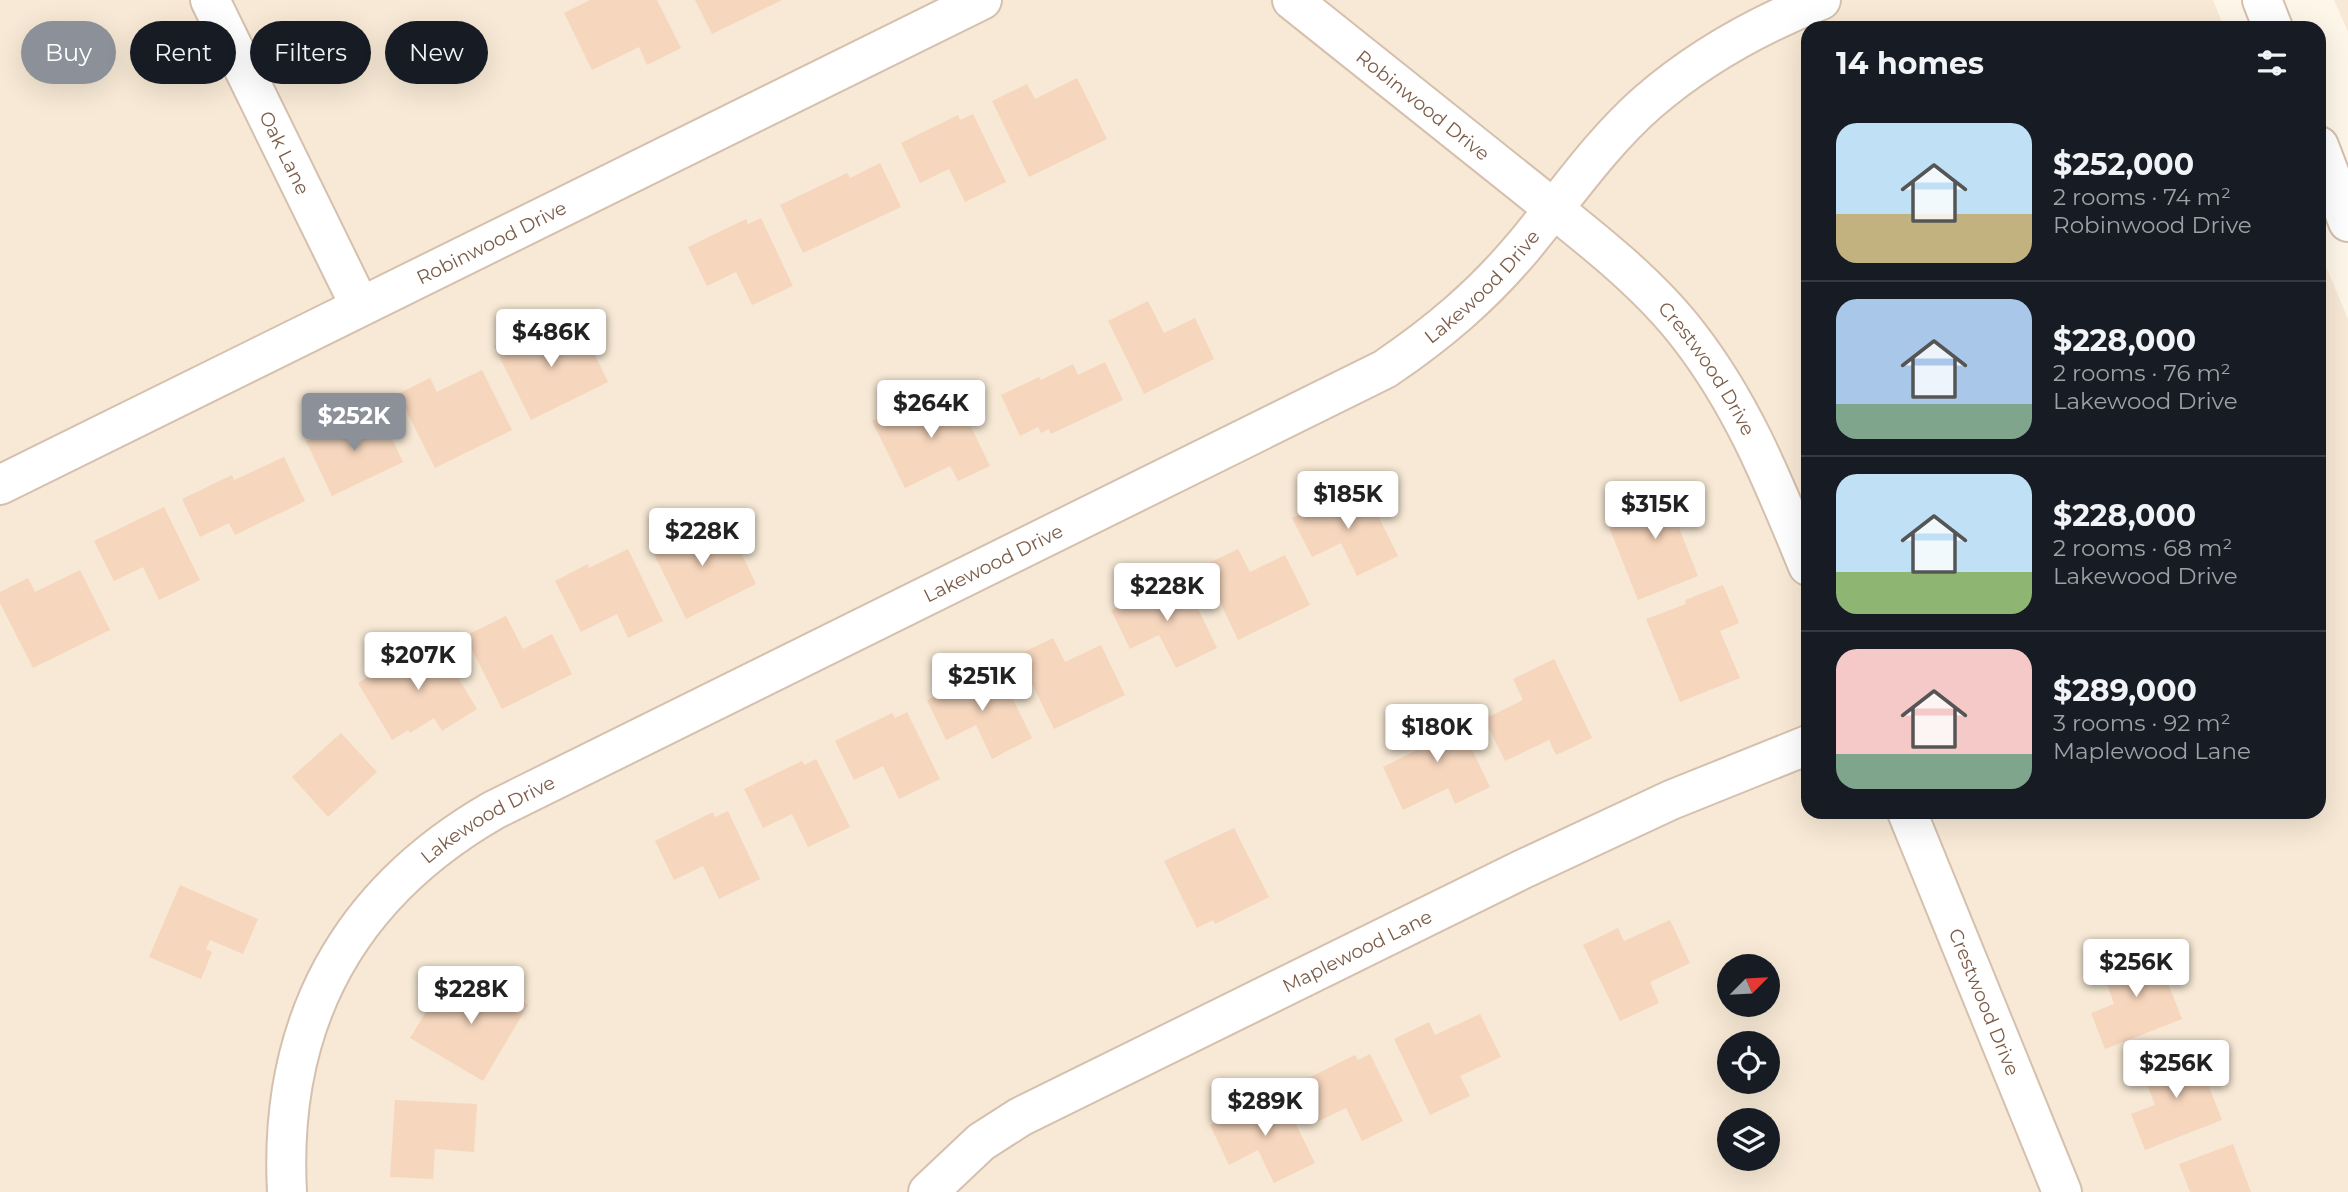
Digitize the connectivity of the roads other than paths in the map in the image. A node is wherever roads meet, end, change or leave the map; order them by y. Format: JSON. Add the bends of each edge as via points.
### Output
{"nodes":[{"id":1,"x":210,"y":0,"type":"edge"},
{"id":2,"x":982,"y":0,"type":"edge"},
{"id":3,"x":1292,"y":0,"type":"edge"},
{"id":4,"x":1821,"y":0,"type":"edge"},
{"id":5,"x":2262,"y":0,"type":"edge"},
{"id":6,"x":2270,"y":21,"type":"edge"},
{"id":7,"x":2326,"y":164,"type":"edge"},
{"id":8,"x":1554,"y":209,"type":"junction"},
{"id":9,"x":2348,"y":222,"type":"edge"},
{"id":10,"x":360,"y":306,"type":"junction"},
{"id":11,"x":0,"y":485,"type":"edge"},
{"id":12,"x":1801,"y":549,"type":"edge"},
{"id":13,"x":1801,"y":748,"type":"edge"},
{"id":14,"x":1910,"y":819,"type":"edge"},
{"id":15,"x":287,"y":1192,"type":"edge"},
{"id":16,"x":928,"y":1192,"type":"edge"},
{"id":17,"x":2062,"y":1192,"type":"edge"}],
"edges":[{"from":1,"to":10,"type":"street","name":"Oak Lane"},
{"from":2,"to":10,"type":"street","name":"Robinwood Drive"},
{"from":3,"to":8,"type":"street","name":"Robinwood Drive"},
{"from":4,"to":8,"type":"street","name":"Lakewood Drive","via":[[1743,35],[1693,66],[1647,103],[1606,145]]},
{"from":5,"to":6,"type":"street"},
{"from":7,"to":9,"type":"street"},
{"from":8,"to":12,"type":"street","name":"Crestwood Drive","via":[[1629,271],[1688,334],[1747,425]]},
{"from":8,"to":15,"type":"street","name":"Lakewood Drive","via":[[1462,312],[1385,369],[494,810],[429,852],[365,918],[338,956],[310,1016],[291,1094]]},
{"from":10,"to":11,"type":"street","name":"Robinwood Drive"},
{"from":13,"to":16,"type":"street","name":"Maplewood Lane","via":[[1671,800],[1533,864],[1020,1117],[981,1142]]},
{"from":14,"to":17,"type":"street","name":"Crestwood Drive"}]}
